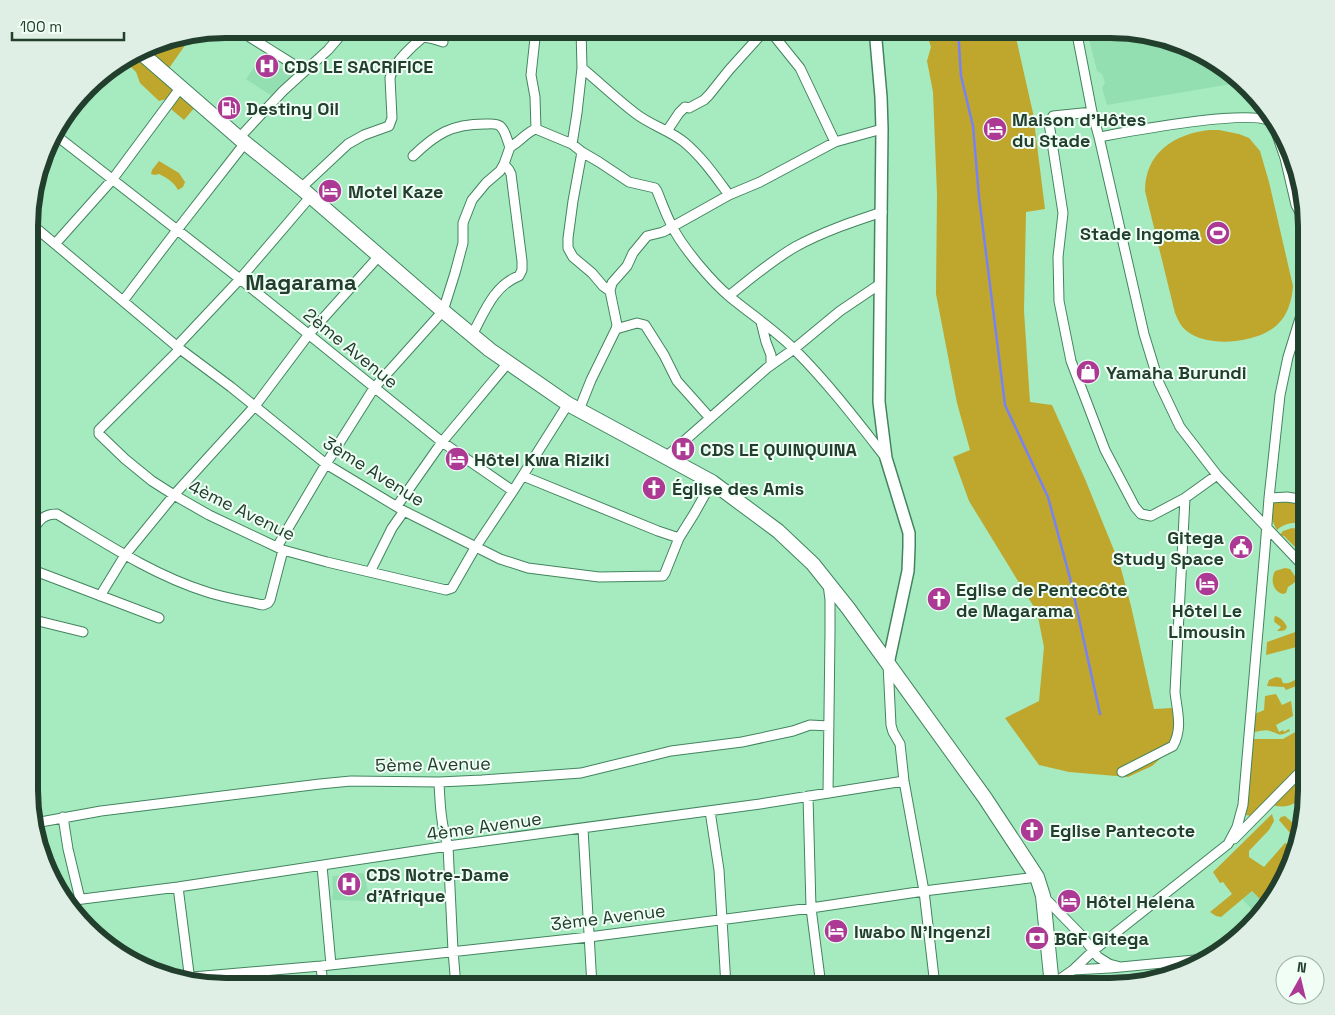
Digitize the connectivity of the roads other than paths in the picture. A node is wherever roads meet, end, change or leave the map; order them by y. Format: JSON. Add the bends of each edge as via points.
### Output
{"nodes":[{"id":1,"x":251,"y":38,"type":"edge"},
{"id":2,"x":338,"y":38,"type":"edge"},
{"id":3,"x":422,"y":38,"type":"edge"},
{"id":4,"x":432,"y":38,"type":"edge"},
{"id":5,"x":535,"y":38,"type":"edge"},
{"id":6,"x":581,"y":38,"type":"edge"},
{"id":7,"x":758,"y":38,"type":"edge"},
{"id":8,"x":776,"y":38,"type":"edge"},
{"id":9,"x":876,"y":38,"type":"edge"},
{"id":10,"x":1078,"y":38,"type":"edge"},
{"id":11,"x":443,"y":42,"type":"dead end"},
{"id":12,"x":145,"y":56,"type":"edge"},
{"id":13,"x":582,"y":68,"type":"junction"},
{"id":14,"x":304,"y":71,"type":"junction"},
{"id":15,"x":181,"y":87,"type":"junction"},
{"id":16,"x":1092,"y":112,"type":"junction"},
{"id":17,"x":1264,"y":119,"type":"edge"},
{"id":18,"x":882,"y":128,"type":"junction"},
{"id":19,"x":536,"y":129,"type":"junction"},
{"id":20,"x":667,"y":131,"type":"junction"},
{"id":21,"x":1099,"y":137,"type":"junction"},
{"id":22,"x":59,"y":138,"type":"edge"},
{"id":23,"x":242,"y":141,"type":"junction"},
{"id":24,"x":835,"y":142,"type":"junction"},
{"id":25,"x":572,"y":144,"type":"junction"},
{"id":26,"x":510,"y":147,"type":"junction"},
{"id":27,"x":582,"y":152,"type":"junction"},
{"id":28,"x":1283,"y":153,"type":"edge"},
{"id":29,"x":413,"y":156,"type":"dead end"},
{"id":30,"x":504,"y":164,"type":"junction"},
{"id":31,"x":112,"y":180,"type":"junction"},
{"id":32,"x":306,"y":192,"type":"junction"},
{"id":33,"x":729,"y":194,"type":"junction"},
{"id":34,"x":1296,"y":206,"type":"edge"},
{"id":35,"x":882,"y":212,"type":"junction"},
{"id":36,"x":672,"y":228,"type":"junction"},
{"id":37,"x":38,"y":230,"type":"edge"},
{"id":38,"x":177,"y":230,"type":"junction"},
{"id":39,"x":55,"y":244,"type":"junction"},
{"id":40,"x":379,"y":256,"type":"junction"},
{"id":41,"x":240,"y":279,"type":"junction"},
{"id":42,"x":880,"y":284,"type":"junction"},
{"id":43,"x":610,"y":291,"type":"junction"},
{"id":44,"x":729,"y":296,"type":"junction"},
{"id":45,"x":123,"y":301,"type":"junction"},
{"id":46,"x":443,"y":311,"type":"junction"},
{"id":47,"x":761,"y":322,"type":"junction"},
{"id":48,"x":1298,"y":326,"type":"edge"},
{"id":49,"x":616,"y":330,"type":"junction"},
{"id":50,"x":308,"y":334,"type":"junction"},
{"id":51,"x":472,"y":334,"type":"junction"},
{"id":52,"x":178,"y":347,"type":"junction"},
{"id":53,"x":794,"y":349,"type":"junction"},
{"id":54,"x":508,"y":363,"type":"junction"},
{"id":55,"x":771,"y":365,"type":"junction"},
{"id":56,"x":374,"y":388,"type":"junction"},
{"id":57,"x":255,"y":406,"type":"junction"},
{"id":58,"x":574,"y":407,"type":"junction"},
{"id":59,"x":710,"y":418,"type":"junction"},
{"id":60,"x":442,"y":442,"type":"junction"},
{"id":61,"x":666,"y":458,"type":"junction"},
{"id":62,"x":886,"y":458,"type":"junction"},
{"id":63,"x":326,"y":464,"type":"junction"},
{"id":64,"x":1217,"y":475,"type":"junction"},
{"id":65,"x":523,"y":476,"type":"junction"},
{"id":66,"x":712,"y":482,"type":"junction"},
{"id":67,"x":514,"y":491,"type":"junction"},
{"id":68,"x":174,"y":495,"type":"junction"},
{"id":69,"x":1185,"y":498,"type":"junction"},
{"id":70,"x":1269,"y":498,"type":"junction"},
{"id":71,"x":1298,"y":499,"type":"edge"},
{"id":72,"x":400,"y":509,"type":"junction"},
{"id":73,"x":38,"y":523,"type":"edge"},
{"id":74,"x":1266,"y":528,"type":"junction"},
{"id":75,"x":679,"y":538,"type":"junction"},
{"id":76,"x":474,"y":548,"type":"junction"},
{"id":77,"x":280,"y":549,"type":"junction"},
{"id":78,"x":125,"y":555,"type":"junction"},
{"id":79,"x":1298,"y":561,"type":"edge"},
{"id":80,"x":38,"y":571,"type":"edge"},
{"id":81,"x":370,"y":572,"type":"junction"},
{"id":82,"x":828,"y":581,"type":"junction"},
{"id":83,"x":100,"y":596,"type":"junction"},
{"id":84,"x":159,"y":618,"type":"dead end"},
{"id":85,"x":38,"y":621,"type":"edge"},
{"id":86,"x":83,"y":632,"type":"dead end"},
{"id":87,"x":888,"y":664,"type":"junction"},
{"id":88,"x":828,"y":726,"type":"junction"},
{"id":89,"x":1122,"y":772,"type":"dead end"},
{"id":90,"x":1298,"y":774,"type":"edge"},
{"id":91,"x":904,"y":781,"type":"junction"},
{"id":92,"x":439,"y":782,"type":"junction"},
{"id":93,"x":828,"y":793,"type":"junction"},
{"id":94,"x":808,"y":796,"type":"junction"},
{"id":95,"x":710,"y":811,"type":"junction"},
{"id":96,"x":63,"y":817,"type":"junction"},
{"id":97,"x":40,"y":822,"type":"edge"},
{"id":98,"x":583,"y":829,"type":"junction"},
{"id":99,"x":1228,"y":844,"type":"junction"},
{"id":100,"x":448,"y":846,"type":"junction"},
{"id":101,"x":322,"y":866,"type":"junction"},
{"id":102,"x":1038,"y":878,"type":"junction"},
{"id":103,"x":178,"y":887,"type":"junction"},
{"id":104,"x":924,"y":891,"type":"junction"},
{"id":105,"x":1043,"y":896,"type":"junction"},
{"id":106,"x":80,"y":899,"type":"junction"},
{"id":107,"x":73,"y":900,"type":"edge"},
{"id":108,"x":811,"y":908,"type":"junction"},
{"id":109,"x":722,"y":920,"type":"junction"},
{"id":110,"x":589,"y":937,"type":"junction"},
{"id":111,"x":1094,"y":950,"type":"junction"},
{"id":112,"x":453,"y":951,"type":"junction"},
{"id":113,"x":1186,"y":961,"type":"edge"},
{"id":114,"x":331,"y":965,"type":"junction"},
{"id":115,"x":321,"y":966,"type":"junction"},
{"id":116,"x":1130,"y":966,"type":"junction"},
{"id":117,"x":1073,"y":970,"type":"junction"},
{"id":118,"x":186,"y":973,"type":"edge"},
{"id":119,"x":210,"y":977,"type":"edge"},
{"id":120,"x":322,"y":978,"type":"edge"},
{"id":121,"x":455,"y":978,"type":"edge"},
{"id":122,"x":592,"y":978,"type":"edge"},
{"id":123,"x":726,"y":978,"type":"edge"},
{"id":124,"x":820,"y":978,"type":"edge"},
{"id":125,"x":934,"y":978,"type":"edge"},
{"id":126,"x":1051,"y":978,"type":"edge"},
{"id":127,"x":1062,"y":978,"type":"edge"}],
"edges":[{"from":1,"to":14,"type":"street"},
{"from":2,"to":14,"type":"street"},
{"from":3,"to":32,"type":"street","via":[[391,72],[392,118],[389,126],[348,144]]},
{"from":4,"to":11,"type":"street"},
{"from":5,"to":19,"type":"street","via":[[532,75]]},
{"from":6,"to":13,"type":"street"},
{"from":7,"to":20,"type":"street","via":[[709,95],[689,108],[684,107]]},
{"from":8,"to":24,"type":"street","via":[[800,68]]},
{"from":9,"to":18,"type":"street"},
{"from":10,"to":16,"type":"street"},
{"from":12,"to":15,"type":"main road"},
{"from":13,"to":20,"type":"street","via":[[647,122]]},
{"from":13,"to":25,"type":"street"},
{"from":14,"to":23,"type":"street"},
{"from":15,"to":23,"type":"main road"},
{"from":15,"to":31,"type":"street"},
{"from":16,"to":21,"type":"street"},
{"from":16,"to":69,"type":"street","via":[[1053,116],[1050,122],[1064,213],[1058,257],[1058,301],[1071,361],[1105,450],[1138,512],[1151,516]]},
{"from":17,"to":21,"type":"street","via":[[1213,120]]},
{"from":18,"to":24,"type":"street"},
{"from":18,"to":35,"type":"street"},
{"from":19,"to":25,"type":"street"},
{"from":19,"to":26,"type":"street"},
{"from":20,"to":33,"type":"street","via":[[698,156]]},
{"from":21,"to":64,"type":"street","via":[[1158,383],[1180,427]]},
{"from":22,"to":31,"type":"street","name":"2ème Avenue"},
{"from":23,"to":32,"type":"main road"},
{"from":23,"to":38,"type":"street"},
{"from":24,"to":33,"type":"street","via":[[760,182]]},
{"from":25,"to":27,"type":"street"},
{"from":26,"to":29,"type":"street","via":[[500,126],[467,125],[442,132]]},
{"from":26,"to":30,"type":"street"},
{"from":27,"to":36,"type":"street","via":[[630,182],[655,188]]},
{"from":27,"to":43,"type":"street","via":[[568,248],[573,257]]},
{"from":28,"to":34,"type":"street"},
{"from":30,"to":46,"type":"street","via":[[472,200],[463,223],[463,243]]},
{"from":30,"to":51,"type":"street","via":[[511,174],[522,270],[519,276],[501,287]]},
{"from":31,"to":38,"type":"street","name":"2ème Avenue"},
{"from":31,"to":39,"type":"street"},
{"from":32,"to":40,"type":"main road"},
{"from":32,"to":41,"type":"street"},
{"from":33,"to":36,"type":"street"},
{"from":35,"to":42,"type":"street"},
{"from":35,"to":44,"type":"street","via":[[794,247]]},
{"from":36,"to":43,"type":"street","via":[[644,238],[612,283]]},
{"from":36,"to":44,"type":"street","via":[[696,261]]},
{"from":37,"to":39,"type":"street","name":"3ème Avenue"},
{"from":38,"to":41,"type":"street","name":"2ème Avenue"},
{"from":38,"to":45,"type":"street"},
{"from":39,"to":45,"type":"street","name":"3ème Avenue"},
{"from":40,"to":46,"type":"main road"},
{"from":40,"to":50,"type":"street"},
{"from":41,"to":50,"type":"street","name":"2ème Avenue"},
{"from":41,"to":52,"type":"street"},
{"from":42,"to":53,"type":"street","via":[[840,311]]},
{"from":42,"to":62,"type":"street","via":[[879,402]]},
{"from":43,"to":49,"type":"street"},
{"from":44,"to":47,"type":"street"},
{"from":45,"to":52,"type":"street","name":"3ème Avenue"},
{"from":46,"to":51,"type":"main road"},
{"from":46,"to":56,"type":"street"},
{"from":47,"to":53,"type":"street"},
{"from":47,"to":55,"type":"street"},
{"from":48,"to":70,"type":"street","via":[[1284,373]]},
{"from":49,"to":58,"type":"street"},
{"from":49,"to":59,"type":"street","via":[[637,323],[645,325],[677,380]]},
{"from":50,"to":56,"type":"street","name":"2ème Avenue"},
{"from":50,"to":57,"type":"street"},
{"from":51,"to":54,"type":"main road"},
{"from":52,"to":57,"type":"street","name":"3ème Avenue"},
{"from":52,"to":68,"type":"street","name":"4ème Avenue","via":[[99,430],[99,434],[125,459]]},
{"from":53,"to":55,"type":"street"},
{"from":53,"to":62,"type":"street","via":[[829,386]]},
{"from":54,"to":58,"type":"main road"},
{"from":54,"to":60,"type":"street"},
{"from":55,"to":59,"type":"street"},
{"from":56,"to":60,"type":"street","name":"2ème Avenue"},
{"from":56,"to":63,"type":"street"},
{"from":57,"to":63,"type":"street","name":"3ème Avenue"},
{"from":57,"to":68,"type":"street"},
{"from":58,"to":61,"type":"main road"},
{"from":58,"to":65,"type":"street"},
{"from":59,"to":61,"type":"street"},
{"from":60,"to":67,"type":"street","name":"2ème Avenue"},
{"from":60,"to":72,"type":"street"},
{"from":61,"to":66,"type":"main road"},
{"from":62,"to":87,"type":"street","via":[[909,533],[910,547]]},
{"from":63,"to":72,"type":"street","name":"3ème Avenue"},
{"from":63,"to":77,"type":"street"},
{"from":64,"to":69,"type":"street"},
{"from":64,"to":74,"type":"street"},
{"from":65,"to":67,"type":"street"},
{"from":65,"to":75,"type":"street"},
{"from":66,"to":75,"type":"street","name":"3ème Avenue"},
{"from":66,"to":82,"type":"main road","via":[[778,531]]},
{"from":67,"to":76,"type":"street"},
{"from":68,"to":77,"type":"street","name":"4ème Avenue"},
{"from":68,"to":78,"type":"street"},
{"from":69,"to":89,"type":"street","via":[[1175,692],[1179,732],[1172,746]]},
{"from":70,"to":71,"type":"street"},
{"from":70,"to":74,"type":"street"},
{"from":72,"to":76,"type":"street","name":"3ème Avenue"},
{"from":72,"to":81,"type":"street"},
{"from":73,"to":78,"type":"street","via":[[48,514],[57,514]]},
{"from":74,"to":79,"type":"street"},
{"from":74,"to":99,"type":"street","via":[[1243,805]]},
{"from":75,"to":76,"type":"street","name":"3ème Avenue","via":[[665,573],[660,576],[599,577],[528,568]]},
{"from":76,"to":81,"type":"street","name":"4ème Avenue","via":[[450,590]]},
{"from":77,"to":78,"type":"street","via":[[268,603],[264,605],[208,593],[173,580]]},
{"from":77,"to":81,"type":"street","name":"4ème Avenue"},
{"from":78,"to":83,"type":"street"},
{"from":80,"to":83,"type":"street"},
{"from":82,"to":87,"type":"main road"},
{"from":82,"to":88,"type":"street"},
{"from":83,"to":84,"type":"street"},
{"from":85,"to":86,"type":"street"},
{"from":87,"to":91,"type":"street","via":[[890,720],[900,744]]},
{"from":87,"to":102,"type":"main road","via":[[985,798]]},
{"from":88,"to":92,"type":"street","name":"5ème Avenue","via":[[810,725],[742,742],[671,751],[581,773]]},
{"from":88,"to":93,"type":"street"},
{"from":90,"to":99,"type":"street"},
{"from":91,"to":93,"type":"street","name":"4ème Avenue"},
{"from":91,"to":104,"type":"street"},
{"from":92,"to":96,"type":"street","name":"5ème Avenue","via":[[320,784]]},
{"from":92,"to":100,"type":"street","via":[[441,818]]},
{"from":93,"to":94,"type":"street","name":"4ème Avenue"},
{"from":94,"to":95,"type":"street","name":"4ème Avenue"},
{"from":94,"to":108,"type":"street"},
{"from":95,"to":98,"type":"street","name":"4ème Avenue"},
{"from":95,"to":109,"type":"street"},
{"from":96,"to":97,"type":"street","name":"5ème Avenue"},
{"from":96,"to":106,"type":"street"},
{"from":98,"to":100,"type":"street","name":"4ème Avenue"},
{"from":98,"to":110,"type":"street"},
{"from":99,"to":111,"type":"street"},
{"from":100,"to":101,"type":"street","name":"4ème Avenue"},
{"from":100,"to":112,"type":"street"},
{"from":101,"to":103,"type":"street","name":"4ème Avenue"},
{"from":101,"to":114,"type":"street"},
{"from":102,"to":104,"type":"street","name":"3ème Avenue"},
{"from":102,"to":105,"type":"main road"},
{"from":103,"to":106,"type":"street","name":"4ème Avenue"},
{"from":103,"to":118,"type":"street"},
{"from":104,"to":108,"type":"street","name":"3ème Avenue"},
{"from":104,"to":125,"type":"street"},
{"from":105,"to":111,"type":"street"},
{"from":105,"to":126,"type":"main road"},
{"from":106,"to":107,"type":"street","name":"4ème Avenue"},
{"from":108,"to":109,"type":"street","name":"3ème Avenue"},
{"from":108,"to":124,"type":"street"},
{"from":109,"to":110,"type":"street","name":"3ème Avenue"},
{"from":109,"to":123,"type":"street"},
{"from":110,"to":112,"type":"street","name":"3ème Avenue"},
{"from":110,"to":122,"type":"street"},
{"from":111,"to":116,"type":"street","via":[[1098,957],[1110,964]]},
{"from":111,"to":117,"type":"street"},
{"from":112,"to":114,"type":"street","name":"3ème Avenue"},
{"from":112,"to":121,"type":"street"},
{"from":113,"to":116,"type":"street"},
{"from":114,"to":115,"type":"street","name":"3ème Avenue"},
{"from":115,"to":119,"type":"street","name":"3ème Avenue"},
{"from":115,"to":120,"type":"street"},
{"from":116,"to":117,"type":"street"},
{"from":117,"to":127,"type":"street"}]}
